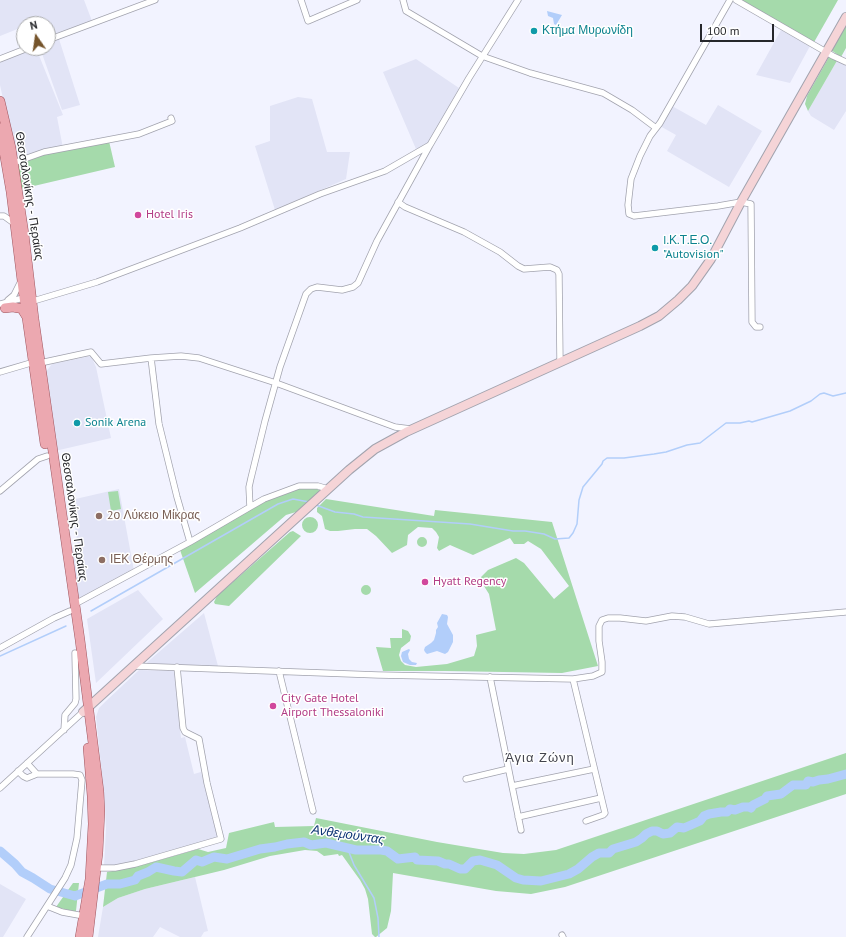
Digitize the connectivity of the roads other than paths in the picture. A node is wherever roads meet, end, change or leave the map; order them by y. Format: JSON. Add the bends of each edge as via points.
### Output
{"nodes":[{"id":1,"x":155,"y":0,"type":"edge"},
{"id":2,"x":301,"y":0,"type":"edge"},
{"id":3,"x":357,"y":0,"type":"edge"},
{"id":4,"x":403,"y":0,"type":"edge"},
{"id":5,"x":518,"y":0,"type":"edge"},
{"id":6,"x":730,"y":0,"type":"edge"},
{"id":7,"x":736,"y":0,"type":"edge"},
{"id":8,"x":846,"y":17,"type":"edge"},
{"id":9,"x":56,"y":37,"type":"edge"},
{"id":10,"x":826,"y":52,"type":"junction"},
{"id":11,"x":16,"y":53,"type":"edge"},
{"id":12,"x":482,"y":56,"type":"junction"},
{"id":13,"x":0,"y":59,"type":"edge"},
{"id":14,"x":846,"y":62,"type":"edge"},
{"id":15,"x":0,"y":101,"type":"edge"},
{"id":16,"x":171,"y":118,"type":"dead end"},
{"id":17,"x":0,"y":128,"type":"edge"},
{"id":18,"x":656,"y":128,"type":"junction"},
{"id":19,"x":430,"y":145,"type":"junction"},
{"id":20,"x":13,"y":163,"type":"junction"},
{"id":21,"x":398,"y":202,"type":"junction"},
{"id":22,"x":741,"y":202,"type":"junction"},
{"id":23,"x":0,"y":216,"type":"edge"},
{"id":24,"x":16,"y":224,"type":"junction"},
{"id":25,"x":22,"y":277,"type":"junction"},
{"id":26,"x":28,"y":299,"type":"junction"},
{"id":27,"x":2,"y":306,"type":"edge"},
{"id":28,"x":27,"y":318,"type":"junction"},
{"id":29,"x":760,"y":327,"type":"dead end"},
{"id":30,"x":151,"y":358,"type":"junction"},
{"id":31,"x":560,"y":362,"type":"junction"},
{"id":32,"x":37,"y":363,"type":"junction"},
{"id":33,"x":0,"y":372,"type":"edge"},
{"id":34,"x":276,"y":383,"type":"junction"},
{"id":35,"x":391,"y":425,"type":"junction"},
{"id":36,"x":412,"y":429,"type":"junction"},
{"id":37,"x":393,"y":438,"type":"junction"},
{"id":38,"x":47,"y":456,"type":"junction"},
{"id":39,"x":328,"y":489,"type":"junction"},
{"id":40,"x":0,"y":491,"type":"edge"},
{"id":41,"x":250,"y":506,"type":"junction"},
{"id":42,"x":190,"y":542,"type":"junction"},
{"id":43,"x":73,"y":610,"type":"junction"},
{"id":44,"x":846,"y":612,"type":"edge"},
{"id":45,"x":76,"y":632,"type":"junction"},
{"id":46,"x":0,"y":648,"type":"edge"},
{"id":47,"x":75,"y":652,"type":"junction"},
{"id":48,"x":134,"y":666,"type":"junction"},
{"id":49,"x":177,"y":667,"type":"junction"},
{"id":50,"x":279,"y":671,"type":"junction"},
{"id":51,"x":490,"y":677,"type":"junction"},
{"id":52,"x":574,"y":679,"type":"junction"},
{"id":53,"x":86,"y":710,"type":"junction"},
{"id":54,"x":64,"y":730,"type":"junction"},
{"id":55,"x":27,"y":763,"type":"junction"},
{"id":56,"x":508,"y":769,"type":"junction"},
{"id":57,"x":594,"y":769,"type":"junction"},
{"id":58,"x":18,"y":771,"type":"junction"},
{"id":59,"x":37,"y":774,"type":"junction"},
{"id":60,"x":466,"y":779,"type":"dead end"},
{"id":61,"x":512,"y":786,"type":"junction"},
{"id":62,"x":0,"y":788,"type":"edge"},
{"id":63,"x":601,"y":798,"type":"junction"},
{"id":64,"x":313,"y":811,"type":"dead end"},
{"id":65,"x":518,"y":817,"type":"junction"},
{"id":66,"x":586,"y":821,"type":"dead end"},
{"id":67,"x":521,"y":830,"type":"dead end"},
{"id":68,"x":94,"y":874,"type":"junction"},
{"id":69,"x":47,"y":906,"type":"junction"},
{"id":70,"x":89,"y":906,"type":"junction"},
{"id":71,"x":84,"y":916,"type":"junction"},
{"id":72,"x":27,"y":937,"type":"edge"},
{"id":73,"x":80,"y":937,"type":"edge"},
{"id":74,"x":88,"y":937,"type":"edge"}],
"edges":[{"from":1,"to":9,"type":"street"},
{"from":2,"to":3,"type":"street","via":[[308,21]]},
{"from":4,"to":12,"type":"street","via":[[406,11]]},
{"from":5,"to":12,"type":"street"},
{"from":6,"to":18,"type":"street"},
{"from":7,"to":10,"type":"street"},
{"from":8,"to":10,"type":"street"},
{"from":10,"to":14,"type":"street"},
{"from":10,"to":22,"type":"street"},
{"from":11,"to":13,"type":"street"},
{"from":12,"to":18,"type":"street","via":[[530,73],[603,93]]},
{"from":12,"to":19,"type":"street"},
{"from":15,"to":20,"type":"main road","name":"Θεσσαλονίκης - Περαίας"},
{"from":16,"to":20,"type":"street","via":[[172,121],[140,134],[44,152]]},
{"from":17,"to":24,"type":"main road","name":"Θεσσαλονίκης - Περαίας"},
{"from":18,"to":22,"type":"street","via":[[640,156],[631,180],[629,214],[634,216]]},
{"from":19,"to":21,"type":"street"},
{"from":19,"to":26,"type":"street","via":[[385,171],[320,194],[240,228],[82,287]]},
{"from":20,"to":26,"type":"main road","name":"Θεσσαλονίκης - Περαίας"},
{"from":21,"to":31,"type":"street","via":[[464,232],[524,269],[550,267],[557,270]]},
{"from":21,"to":34,"type":"street","via":[[356,286],[342,290],[317,287],[306,294]]},
{"from":22,"to":29,"type":"street","via":[[751,204],[752,322],[756,327]]},
{"from":22,"to":31,"type":"street","via":[[711,259],[692,286],[672,306],[640,326]]},
{"from":23,"to":24,"type":"street"},
{"from":24,"to":25,"type":"main road","name":"Θεσσαλονίκης - Περαίας"},
{"from":25,"to":26,"type":"main road","name":"Θεσσαλονίκης - Περαίας"},
{"from":25,"to":27,"type":"street","via":[[19,288]]},
{"from":26,"to":27,"type":"street"},
{"from":26,"to":28,"type":"main road","name":"Θεσσαλονίκης - Περαίας"},
{"from":26,"to":32,"type":"main road","name":"Θεσσαλονίκης - Περαίας"},
{"from":27,"to":28,"type":"main road","via":[[18,308]]},
{"from":28,"to":32,"type":"main road","name":"Θεσσαλονίκης - Περαίας"},
{"from":30,"to":32,"type":"street","via":[[101,364],[91,352]]},
{"from":30,"to":34,"type":"street","via":[[198,358]]},
{"from":30,"to":42,"type":"street","via":[[159,424]]},
{"from":31,"to":36,"type":"street"},
{"from":32,"to":33,"type":"street"},
{"from":32,"to":38,"type":"main road","name":"Θεσσαλονίκης - Περαίας"},
{"from":32,"to":43,"type":"main road","name":"Θεσσαλονίκης - Περαίας"},
{"from":34,"to":35,"type":"street"},
{"from":34,"to":41,"type":"street","via":[[249,487]]},
{"from":35,"to":36,"type":"street"},
{"from":35,"to":37,"type":"street","via":[[394,431]]},
{"from":36,"to":37,"type":"street"},
{"from":37,"to":39,"type":"street","via":[[357,463]]},
{"from":38,"to":40,"type":"street","via":[[38,459]]},
{"from":38,"to":43,"type":"main road","name":"Θεσσαλονίκης - Περαίας"},
{"from":39,"to":41,"type":"street","via":[[299,486]]},
{"from":39,"to":48,"type":"street"},
{"from":41,"to":42,"type":"street"},
{"from":42,"to":43,"type":"street"},
{"from":43,"to":45,"type":"main road","name":"Θεσσαλονίκης - Περαίας"},
{"from":43,"to":46,"type":"street"},
{"from":44,"to":52,"type":"street","via":[[709,624],[672,616],[646,622],[608,618],[602,620],[599,626],[602,672]]},
{"from":45,"to":47,"type":"main road","name":"Θεσσαλονίκης - Περαίας"},
{"from":45,"to":53,"type":"main road","name":"Θεσσαλονίκης - Περαίας"},
{"from":47,"to":53,"type":"main road","name":"Θεσσαλονίκης - Περαίας"},
{"from":47,"to":54,"type":"street","via":[[76,703],[65,715]]},
{"from":48,"to":49,"type":"street"},
{"from":48,"to":53,"type":"street"},
{"from":49,"to":50,"type":"street"},
{"from":49,"to":68,"type":"street","via":[[183,728],[185,732],[199,739],[206,783],[221,839]]},
{"from":50,"to":51,"type":"street"},
{"from":50,"to":64,"type":"street"},
{"from":51,"to":52,"type":"street"},
{"from":51,"to":56,"type":"street"},
{"from":52,"to":57,"type":"street"},
{"from":53,"to":54,"type":"street"},
{"from":53,"to":68,"type":"main road","name":"Θεσσαλονίκης - Περαίας","via":[[93,811]]},
{"from":53,"to":68,"type":"main road","name":"Θεσσαλονίκης - Περαίας","via":[[99,796],[99,836]]},
{"from":54,"to":55,"type":"street"},
{"from":55,"to":58,"type":"street"},
{"from":55,"to":59,"type":"street"},
{"from":56,"to":60,"type":"street"},
{"from":56,"to":61,"type":"street"},
{"from":57,"to":61,"type":"street"},
{"from":57,"to":63,"type":"street"},
{"from":58,"to":59,"type":"street","via":[[27,778]]},
{"from":58,"to":62,"type":"street"},
{"from":59,"to":69,"type":"street","via":[[80,775],[82,780],[75,850],[71,865]]},
{"from":61,"to":65,"type":"street"},
{"from":63,"to":65,"type":"street"},
{"from":63,"to":66,"type":"street","via":[[604,815]]},
{"from":65,"to":67,"type":"street"},
{"from":68,"to":70,"type":"main road","name":"Θεσσαλονίκης - Περαίας"},
{"from":69,"to":71,"type":"street"},
{"from":69,"to":72,"type":"street"},
{"from":70,"to":71,"type":"main road","name":"Θεσσαλονίκης - Περαίας"},
{"from":70,"to":74,"type":"main road","name":"Θεσσαλονίκης - Περαίας"},
{"from":71,"to":73,"type":"main road","name":"Θεσσαλονίκης - Περαίας"}]}
